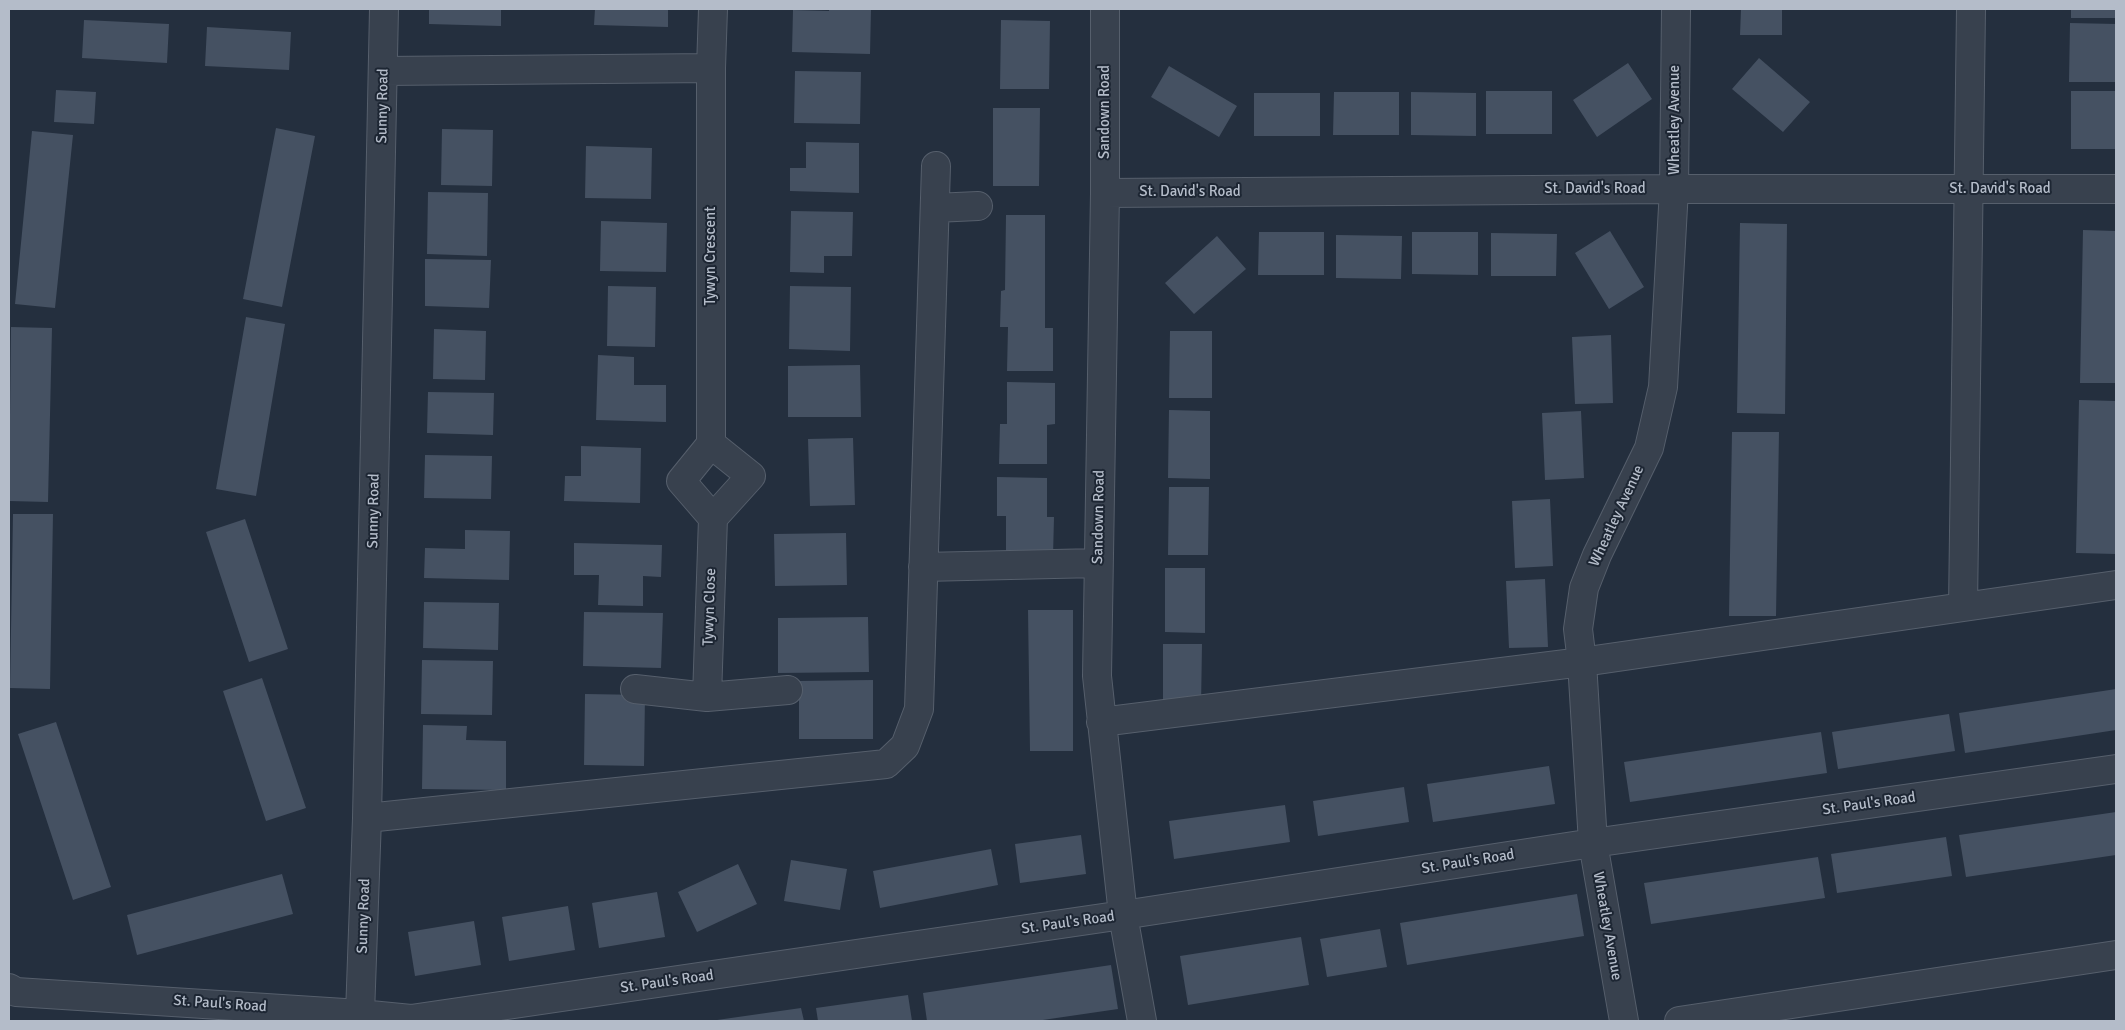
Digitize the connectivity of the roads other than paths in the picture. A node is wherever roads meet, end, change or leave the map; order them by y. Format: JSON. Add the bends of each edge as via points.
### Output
{"nodes":[{"id":1,"x":384,"y":9,"type":"edge"},
{"id":2,"x":713,"y":9,"type":"edge"},
{"id":3,"x":1105,"y":9,"type":"edge"},
{"id":4,"x":1676,"y":9,"type":"edge"},
{"id":5,"x":1971,"y":9,"type":"edge"},
{"id":6,"x":711,"y":68,"type":"junction"},
{"id":7,"x":384,"y":72,"type":"junction"},
{"id":8,"x":936,"y":166,"type":"dead end"},
{"id":9,"x":1674,"y":189,"type":"junction"},
{"id":10,"x":1969,"y":189,"type":"junction"},
{"id":11,"x":2116,"y":189,"type":"edge"},
{"id":12,"x":1105,"y":193,"type":"junction"},
{"id":13,"x":978,"y":206,"type":"dead end"},
{"id":14,"x":935,"y":208,"type":"junction"},
{"id":15,"x":711,"y":444,"type":"junction"},
{"id":16,"x":714,"y":518,"type":"junction"},
{"id":17,"x":1098,"y":562,"type":"junction"},
{"id":18,"x":923,"y":567,"type":"junction"},
{"id":19,"x":2116,"y":585,"type":"edge"},
{"id":20,"x":1963,"y":607,"type":"junction"},
{"id":21,"x":1582,"y":662,"type":"junction"},
{"id":22,"x":635,"y":689,"type":"dead end"},
{"id":23,"x":788,"y":690,"type":"dead end"},
{"id":24,"x":707,"y":697,"type":"junction"},
{"id":25,"x":1101,"y":722,"type":"junction"},
{"id":26,"x":2116,"y":769,"type":"edge"},
{"id":27,"x":367,"y":818,"type":"junction"},
{"id":28,"x":1593,"y":843,"type":"junction"},
{"id":29,"x":1123,"y":915,"type":"junction"},
{"id":30,"x":2116,"y":955,"type":"edge"},
{"id":31,"x":12,"y":990,"type":"edge"},
{"id":32,"x":360,"y":1014,"type":"junction"},
{"id":33,"x":1142,"y":1021,"type":"edge"},
{"id":34,"x":1624,"y":1021,"type":"edge"},
{"id":35,"x":1679,"y":1021,"type":"edge"}],
"edges":[{"from":1,"to":7,"type":"street","name":"Sunny Road"},
{"from":2,"to":6,"type":"street","name":"Tywyn Crescent"},
{"from":3,"to":12,"type":"street","name":"Sandown Road"},
{"from":4,"to":9,"type":"street","name":"Wheatley Avenue"},
{"from":5,"to":10,"type":"street"},
{"from":6,"to":7,"type":"street"},
{"from":6,"to":15,"type":"street","name":"Tywyn Crescent"},
{"from":7,"to":27,"type":"street","name":"Sunny Road"},
{"from":8,"to":14,"type":"street"},
{"from":9,"to":10,"type":"street","name":"St. David's Road"},
{"from":9,"to":12,"type":"street","name":"St. David's Road"},
{"from":9,"to":21,"type":"street","name":"Wheatley Avenue","via":[[1663,388],[1649,448],[1597,554],[1584,588],[1578,629]]},
{"from":10,"to":11,"type":"street","name":"St. David's Road"},
{"from":10,"to":20,"type":"street"},
{"from":12,"to":17,"type":"street","name":"Sandown Road"},
{"from":13,"to":14,"type":"street"},
{"from":14,"to":18,"type":"street"},
{"from":15,"to":16,"type":"street","via":[[681,482]]},
{"from":15,"to":16,"type":"street","via":[[751,476]]},
{"from":16,"to":24,"type":"street","name":"Tywyn Close"},
{"from":17,"to":18,"type":"street"},
{"from":17,"to":25,"type":"street","name":"Sandown Road","via":[[1097,676]]},
{"from":18,"to":27,"type":"street","via":[[919,709],[906,746],[886,764]]},
{"from":19,"to":20,"type":"street"},
{"from":20,"to":21,"type":"street"},
{"from":21,"to":25,"type":"street"},
{"from":21,"to":28,"type":"street","name":"Wheatley Avenue"},
{"from":22,"to":24,"type":"street"},
{"from":23,"to":24,"type":"street"},
{"from":25,"to":29,"type":"street","name":"Sandown Road"},
{"from":26,"to":28,"type":"street","name":"St. Paul's Road"},
{"from":27,"to":32,"type":"street","name":"Sunny Road"},
{"from":28,"to":29,"type":"street","name":"St. Paul's Road"},
{"from":28,"to":34,"type":"street","name":"Wheatley Avenue"},
{"from":29,"to":32,"type":"street","name":"St. Paul's Road","via":[[411,1020]]},
{"from":29,"to":33,"type":"street","name":"Sandown Road"},
{"from":30,"to":35,"type":"street"},
{"from":31,"to":32,"type":"street","name":"St. Paul's Road"}]}
